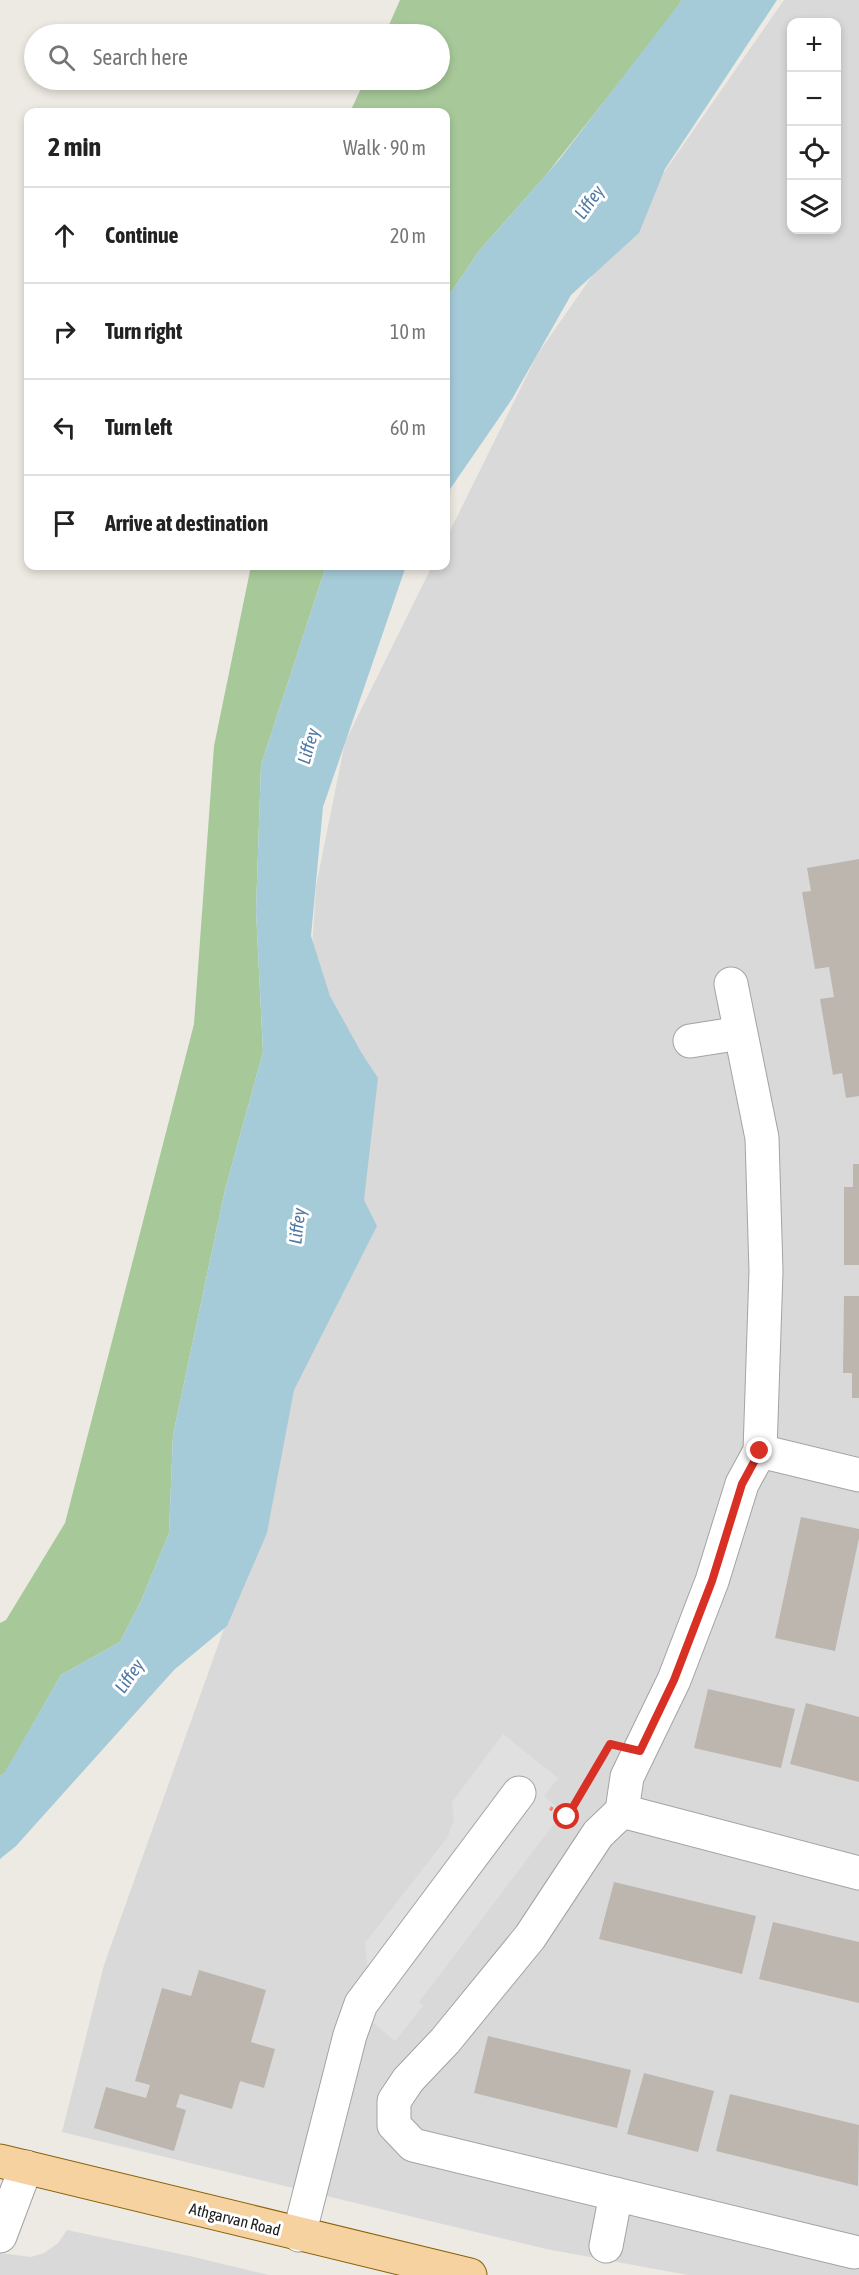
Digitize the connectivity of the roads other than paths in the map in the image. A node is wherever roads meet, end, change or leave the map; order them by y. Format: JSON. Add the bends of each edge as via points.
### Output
{"nodes":[{"id":1,"x":731,"y":984,"type":"dead end"},
{"id":2,"x":741,"y":1033,"type":"junction"},
{"id":3,"x":690,"y":1041,"type":"dead end"},
{"id":4,"x":760,"y":1451,"type":"junction"},
{"id":5,"x":859,"y":1475,"type":"edge"},
{"id":6,"x":519,"y":1793,"type":"road end"},
{"id":7,"x":622,"y":1811,"type":"junction"},
{"id":8,"x":859,"y":1873,"type":"edge"},
{"id":9,"x":13,"y":2164,"type":"edge"},
{"id":10,"x":616,"y":2194,"type":"junction"},
{"id":11,"x":299,"y":2235,"type":"junction"},
{"id":12,"x":0,"y":2236,"type":"edge"},
{"id":13,"x":606,"y":2246,"type":"dead end"},
{"id":14,"x":854,"y":2252,"type":"dead end"},
{"id":15,"x":470,"y":2275,"type":"edge"}],
"edges":[{"from":1,"to":2,"type":"street"},
{"from":2,"to":3,"type":"street"},
{"from":2,"to":4,"type":"street","via":[[762,1138],[766,1271]]},
{"from":4,"to":5,"type":"street"},
{"from":4,"to":7,"type":"street","via":[[742,1484],[712,1581],[674,1680],[627,1777]]},
{"from":6,"to":11,"type":"street","via":[[362,2004],[350,2035]]},
{"from":7,"to":8,"type":"street"},
{"from":7,"to":10,"type":"street","via":[[598,1834],[530,1937],[394,2101],[394,2125],[413,2145]]},
{"from":9,"to":11,"type":"main road","name":"Athgarvan Road"},
{"from":9,"to":12,"type":"street"},
{"from":10,"to":13,"type":"street"},
{"from":10,"to":14,"type":"street"},
{"from":11,"to":15,"type":"main road","name":"Athgarvan Road"}]}
